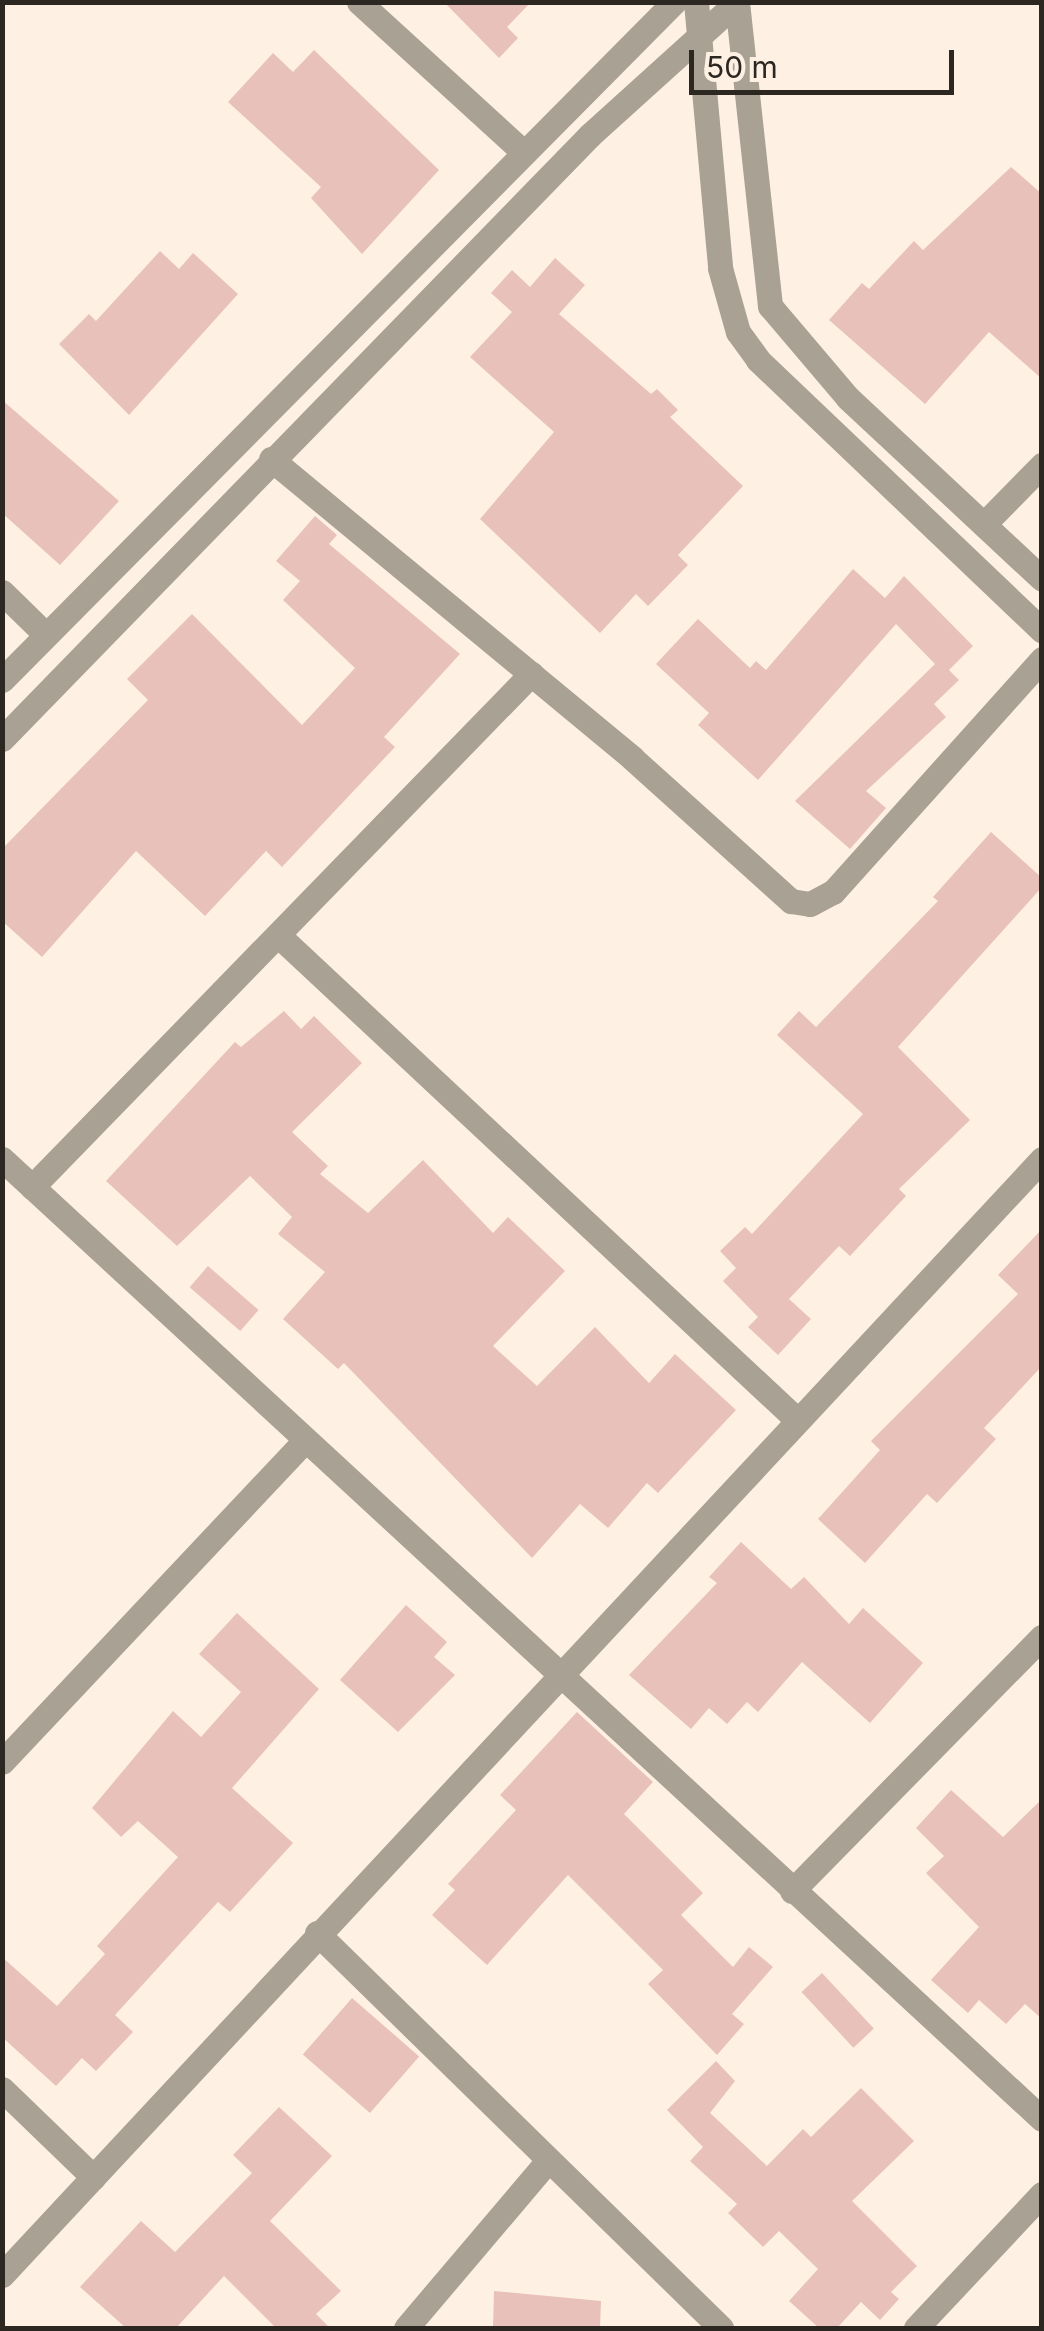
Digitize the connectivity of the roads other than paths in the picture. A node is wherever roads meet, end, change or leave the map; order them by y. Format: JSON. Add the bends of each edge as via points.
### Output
{"nodes":[{"id":1,"x":360,"y":2,"type":"edge"},
{"id":2,"x":674,"y":2,"type":"edge"},
{"id":3,"x":696,"y":2,"type":"edge"},
{"id":4,"x":737,"y":2,"type":"edge"},
{"id":5,"x":698,"y":35,"type":"junction"},
{"id":6,"x":523,"y":152,"type":"junction"},
{"id":7,"x":271,"y":459,"type":"junction"},
{"id":8,"x":1042,"y":464,"type":"edge"},
{"id":9,"x":984,"y":524,"type":"junction"},
{"id":10,"x":1042,"y":579,"type":"edge"},
{"id":11,"x":2,"y":592,"type":"edge"},
{"id":12,"x":1042,"y":630,"type":"edge"},
{"id":13,"x":45,"y":634,"type":"junction"},
{"id":14,"x":1042,"y":660,"type":"edge"},
{"id":15,"x":530,"y":674,"type":"junction"},
{"id":16,"x":2,"y":680,"type":"edge"},
{"id":17,"x":2,"y":739,"type":"edge"},
{"id":18,"x":279,"y":936,"type":"junction"},
{"id":19,"x":1042,"y":1159,"type":"edge"},
{"id":20,"x":2,"y":1160,"type":"edge"},
{"id":21,"x":32,"y":1187,"type":"junction"},
{"id":22,"x":795,"y":1418,"type":"junction"},
{"id":23,"x":304,"y":1442,"type":"junction"},
{"id":24,"x":1037,"y":1647,"type":"edge"},
{"id":25,"x":556,"y":1672,"type":"junction"},
{"id":26,"x":2,"y":1762,"type":"edge"},
{"id":27,"x":792,"y":1891,"type":"junction"},
{"id":28,"x":317,"y":1933,"type":"junction"},
{"id":29,"x":2,"y":2088,"type":"edge"},
{"id":30,"x":1042,"y":2119,"type":"edge"},
{"id":31,"x":545,"y":2164,"type":"junction"},
{"id":32,"x":93,"y":2177,"type":"junction"},
{"id":33,"x":1042,"y":2194,"type":"edge"},
{"id":34,"x":2,"y":2275,"type":"edge"},
{"id":35,"x":406,"y":2328,"type":"edge"},
{"id":36,"x":721,"y":2328,"type":"edge"},
{"id":37,"x":916,"y":2328,"type":"edge"}],
"edges":[{"from":1,"to":6,"type":"street"},
{"from":2,"to":6,"type":"street"},
{"from":3,"to":5,"type":"street"},
{"from":4,"to":5,"type":"street"},
{"from":4,"to":9,"type":"street","via":[[770,306],[848,398]]},
{"from":5,"to":7,"type":"street"},
{"from":5,"to":12,"type":"street","via":[[720,268],[738,332],[758,360]]},
{"from":6,"to":13,"type":"street"},
{"from":7,"to":15,"type":"street"},
{"from":7,"to":17,"type":"street"},
{"from":8,"to":9,"type":"street"},
{"from":9,"to":10,"type":"street"},
{"from":11,"to":13,"type":"street"},
{"from":13,"to":16,"type":"street"},
{"from":14,"to":15,"type":"street","via":[[832,892],[810,904],[791,901]]},
{"from":15,"to":18,"type":"street"},
{"from":18,"to":21,"type":"street"},
{"from":18,"to":22,"type":"street"},
{"from":19,"to":22,"type":"street"},
{"from":20,"to":21,"type":"street"},
{"from":21,"to":23,"type":"street"},
{"from":22,"to":25,"type":"street"},
{"from":23,"to":25,"type":"street"},
{"from":23,"to":26,"type":"street"},
{"from":24,"to":27,"type":"street"},
{"from":25,"to":27,"type":"street"},
{"from":25,"to":28,"type":"street"},
{"from":27,"to":30,"type":"street"},
{"from":28,"to":31,"type":"street"},
{"from":28,"to":32,"type":"street"},
{"from":29,"to":32,"type":"street"},
{"from":31,"to":35,"type":"street"},
{"from":31,"to":36,"type":"street"},
{"from":32,"to":34,"type":"street"},
{"from":33,"to":37,"type":"street"}]}
